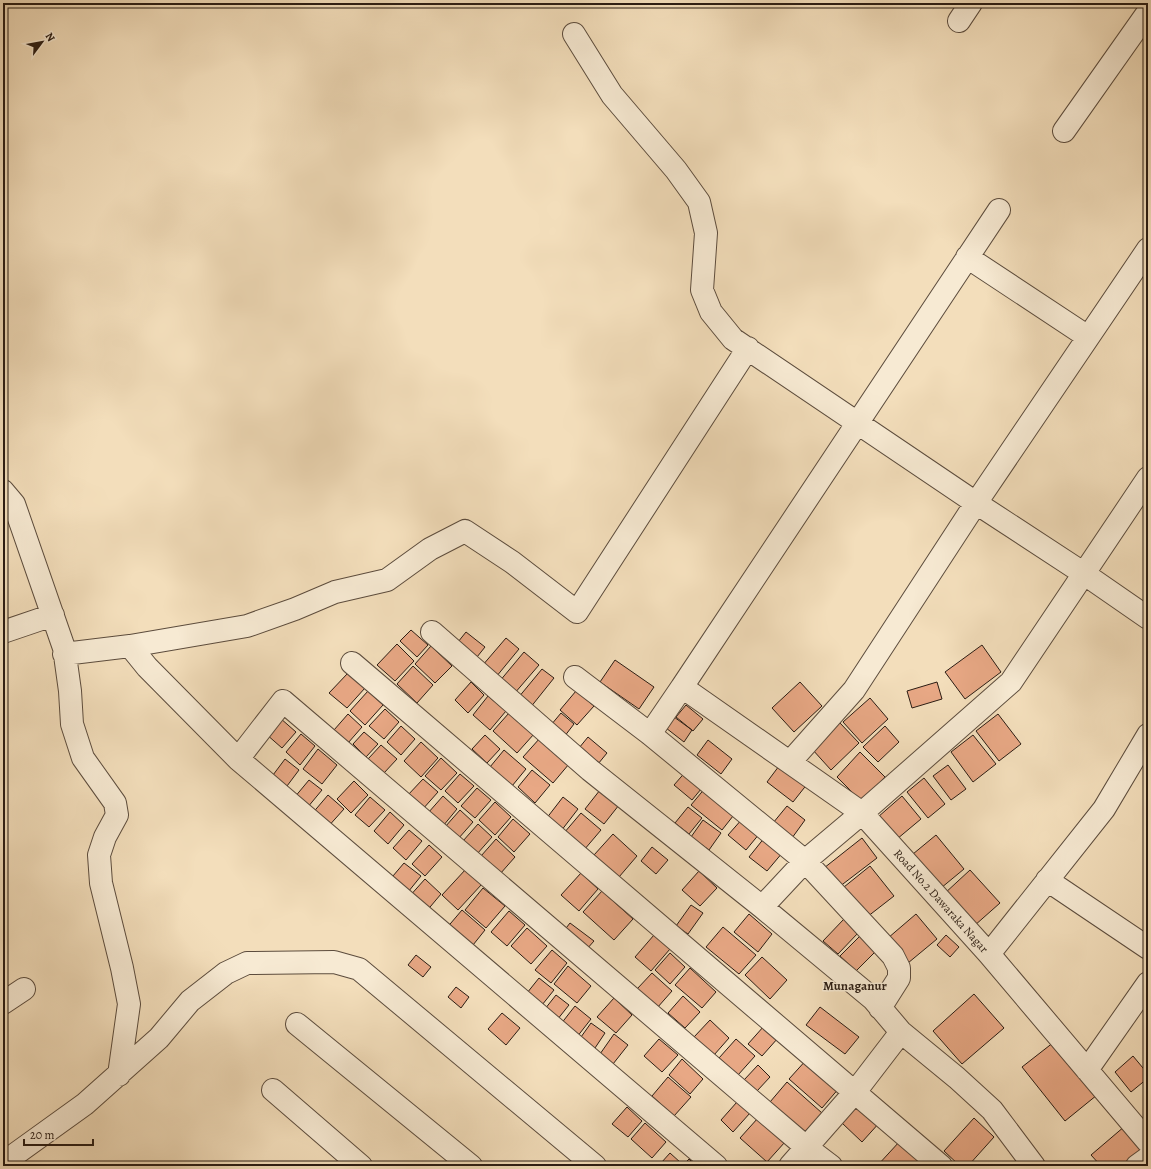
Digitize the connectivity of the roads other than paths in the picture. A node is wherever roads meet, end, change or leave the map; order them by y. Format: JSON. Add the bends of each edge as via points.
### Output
{"nodes":[{"id":1,"x":1145,"y":3,"type":"edge"},
{"id":2,"x":1148,"y":5,"type":"edge"},
{"id":3,"x":1148,"y":12,"type":"edge"},
{"id":4,"x":574,"y":34,"type":"dead end"},
{"id":5,"x":1064,"y":131,"type":"dead end"},
{"id":6,"x":999,"y":210,"type":"dead end"},
{"id":7,"x":1148,"y":249,"type":"edge"},
{"id":8,"x":967,"y":257,"type":"junction"},
{"id":9,"x":1088,"y":337,"type":"junction"},
{"id":10,"x":748,"y":348,"type":"junction"},
{"id":11,"x":856,"y":423,"type":"junction"},
{"id":12,"x":1148,"y":478,"type":"edge"},
{"id":13,"x":3,"y":491,"type":"edge"},
{"id":14,"x":976,"y":503,"type":"junction"},
{"id":15,"x":1083,"y":573,"type":"junction"},
{"id":16,"x":53,"y":615,"type":"junction"},
{"id":17,"x":1148,"y":618,"type":"edge"},
{"id":18,"x":3,"y":632,"type":"edge"},
{"id":19,"x":432,"y":632,"type":"dead end"},
{"id":20,"x":130,"y":646,"type":"junction"},
{"id":21,"x":64,"y":654,"type":"junction"},
{"id":22,"x":352,"y":663,"type":"dead end"},
{"id":23,"x":575,"y":677,"type":"dead end"},
{"id":24,"x":690,"y":692,"type":"junction"},
{"id":25,"x":650,"y":734,"type":"junction"},
{"id":26,"x":1148,"y":735,"type":"edge"},
{"id":27,"x":238,"y":759,"type":"junction"},
{"id":28,"x":790,"y":762,"type":"junction"},
{"id":29,"x":862,"y":813,"type":"junction"},
{"id":30,"x":805,"y":860,"type":"junction"},
{"id":31,"x":1047,"y":880,"type":"junction"},
{"id":32,"x":762,"y":906,"type":"junction"},
{"id":33,"x":1148,"y":948,"type":"edge"},
{"id":34,"x":989,"y":954,"type":"junction"},
{"id":35,"x":1148,"y":983,"type":"edge"},
{"id":36,"x":24,"y":989,"type":"dead end"},
{"id":37,"x":3,"y":1003,"type":"edge"},
{"id":38,"x":880,"y":1008,"type":"junction"},
{"id":39,"x":297,"y":1024,"type":"dead end"},
{"id":40,"x":901,"y":1032,"type":"junction"},
{"id":41,"x":1087,"y":1070,"type":"junction"},
{"id":42,"x":119,"y":1075,"type":"junction"},
{"id":43,"x":273,"y":1090,"type":"dead end"},
{"id":44,"x":855,"y":1092,"type":"junction"},
{"id":45,"x":1148,"y":1142,"type":"edge"},
{"id":46,"x":806,"y":1147,"type":"junction"},
{"id":47,"x":1148,"y":1158,"type":"edge"},
{"id":48,"x":3,"y":1163,"type":"edge"},
{"id":49,"x":361,"y":1166,"type":"edge"},
{"id":50,"x":471,"y":1166,"type":"edge"},
{"id":51,"x":595,"y":1166,"type":"edge"},
{"id":52,"x":716,"y":1166,"type":"edge"},
{"id":53,"x":790,"y":1166,"type":"edge"},
{"id":54,"x":831,"y":1166,"type":"edge"},
{"id":55,"x":941,"y":1166,"type":"edge"},
{"id":56,"x":1034,"y":1166,"type":"edge"},
{"id":57,"x":1137,"y":1166,"type":"edge"}],
"edges":[{"from":1,"to":2,"type":"street"},
{"from":3,"to":5,"type":"street"},
{"from":4,"to":10,"type":"street","via":[[612,96],[676,170],[698,202],[706,233],[702,290],[711,312],[733,339]]},
{"from":6,"to":8,"type":"street"},
{"from":7,"to":9,"type":"street"},
{"from":8,"to":9,"type":"street"},
{"from":8,"to":11,"type":"street"},
{"from":9,"to":14,"type":"street"},
{"from":10,"to":11,"type":"street"},
{"from":10,"to":20,"type":"street","via":[[577,612],[512,562],[465,531],[430,549],[387,580],[335,592],[247,626]]},
{"from":11,"to":14,"type":"street"},
{"from":11,"to":24,"type":"street"},
{"from":12,"to":15,"type":"street"},
{"from":13,"to":16,"type":"street","via":[[14,504]]},
{"from":14,"to":15,"type":"street"},
{"from":14,"to":28,"type":"street","via":[[854,690]]},
{"from":15,"to":17,"type":"street"},
{"from":15,"to":29,"type":"street","via":[[1011,682]]},
{"from":16,"to":18,"type":"street"},
{"from":16,"to":21,"type":"street"},
{"from":19,"to":32,"type":"street","via":[[590,770]]},
{"from":20,"to":21,"type":"street"},
{"from":20,"to":27,"type":"street","via":[[147,667]]},
{"from":21,"to":42,"type":"street","via":[[72,724],[83,758],[115,803],[117,815],[104,837],[99,855],[101,883],[129,1004]]},
{"from":22,"to":44,"type":"street"},
{"from":23,"to":25,"type":"street"},
{"from":24,"to":25,"type":"street"},
{"from":24,"to":28,"type":"street","name":"Road No.2 Dawaraka Nagar"},
{"from":25,"to":30,"type":"street"},
{"from":26,"to":31,"type":"street","via":[[1104,809]]},
{"from":27,"to":46,"type":"street","via":[[283,701]]},
{"from":27,"to":52,"type":"street"},
{"from":28,"to":29,"type":"street","name":"Road No.2 Dawaraka Nagar"},
{"from":29,"to":30,"type":"street"},
{"from":29,"to":34,"type":"street","name":"Road No.2 Dawaraka Nagar"},
{"from":30,"to":32,"type":"street"},
{"from":30,"to":38,"type":"street","via":[[893,956],[899,968],[899,978]]},
{"from":31,"to":33,"type":"street"},
{"from":31,"to":34,"type":"street"},
{"from":32,"to":38,"type":"street","via":[[873,999]]},
{"from":34,"to":41,"type":"street","name":"Road No.2 Dawaraka Nagar"},
{"from":35,"to":41,"type":"street"},
{"from":36,"to":37,"type":"street"},
{"from":38,"to":40,"type":"street"},
{"from":39,"to":50,"type":"street"},
{"from":40,"to":44,"type":"street"},
{"from":40,"to":56,"type":"street","via":[[992,1110]]},
{"from":41,"to":45,"type":"street","name":"Road No.2 Dawaraka Nagar"},
{"from":42,"to":48,"type":"street","via":[[85,1104]]},
{"from":42,"to":51,"type":"street","via":[[159,1038],[190,1001],[226,973],[247,963],[334,962],[359,968]]},
{"from":43,"to":49,"type":"street"},
{"from":44,"to":46,"type":"street"},
{"from":44,"to":55,"type":"street"},
{"from":46,"to":53,"type":"street"},
{"from":46,"to":54,"type":"street"},
{"from":47,"to":57,"type":"street"}]}
